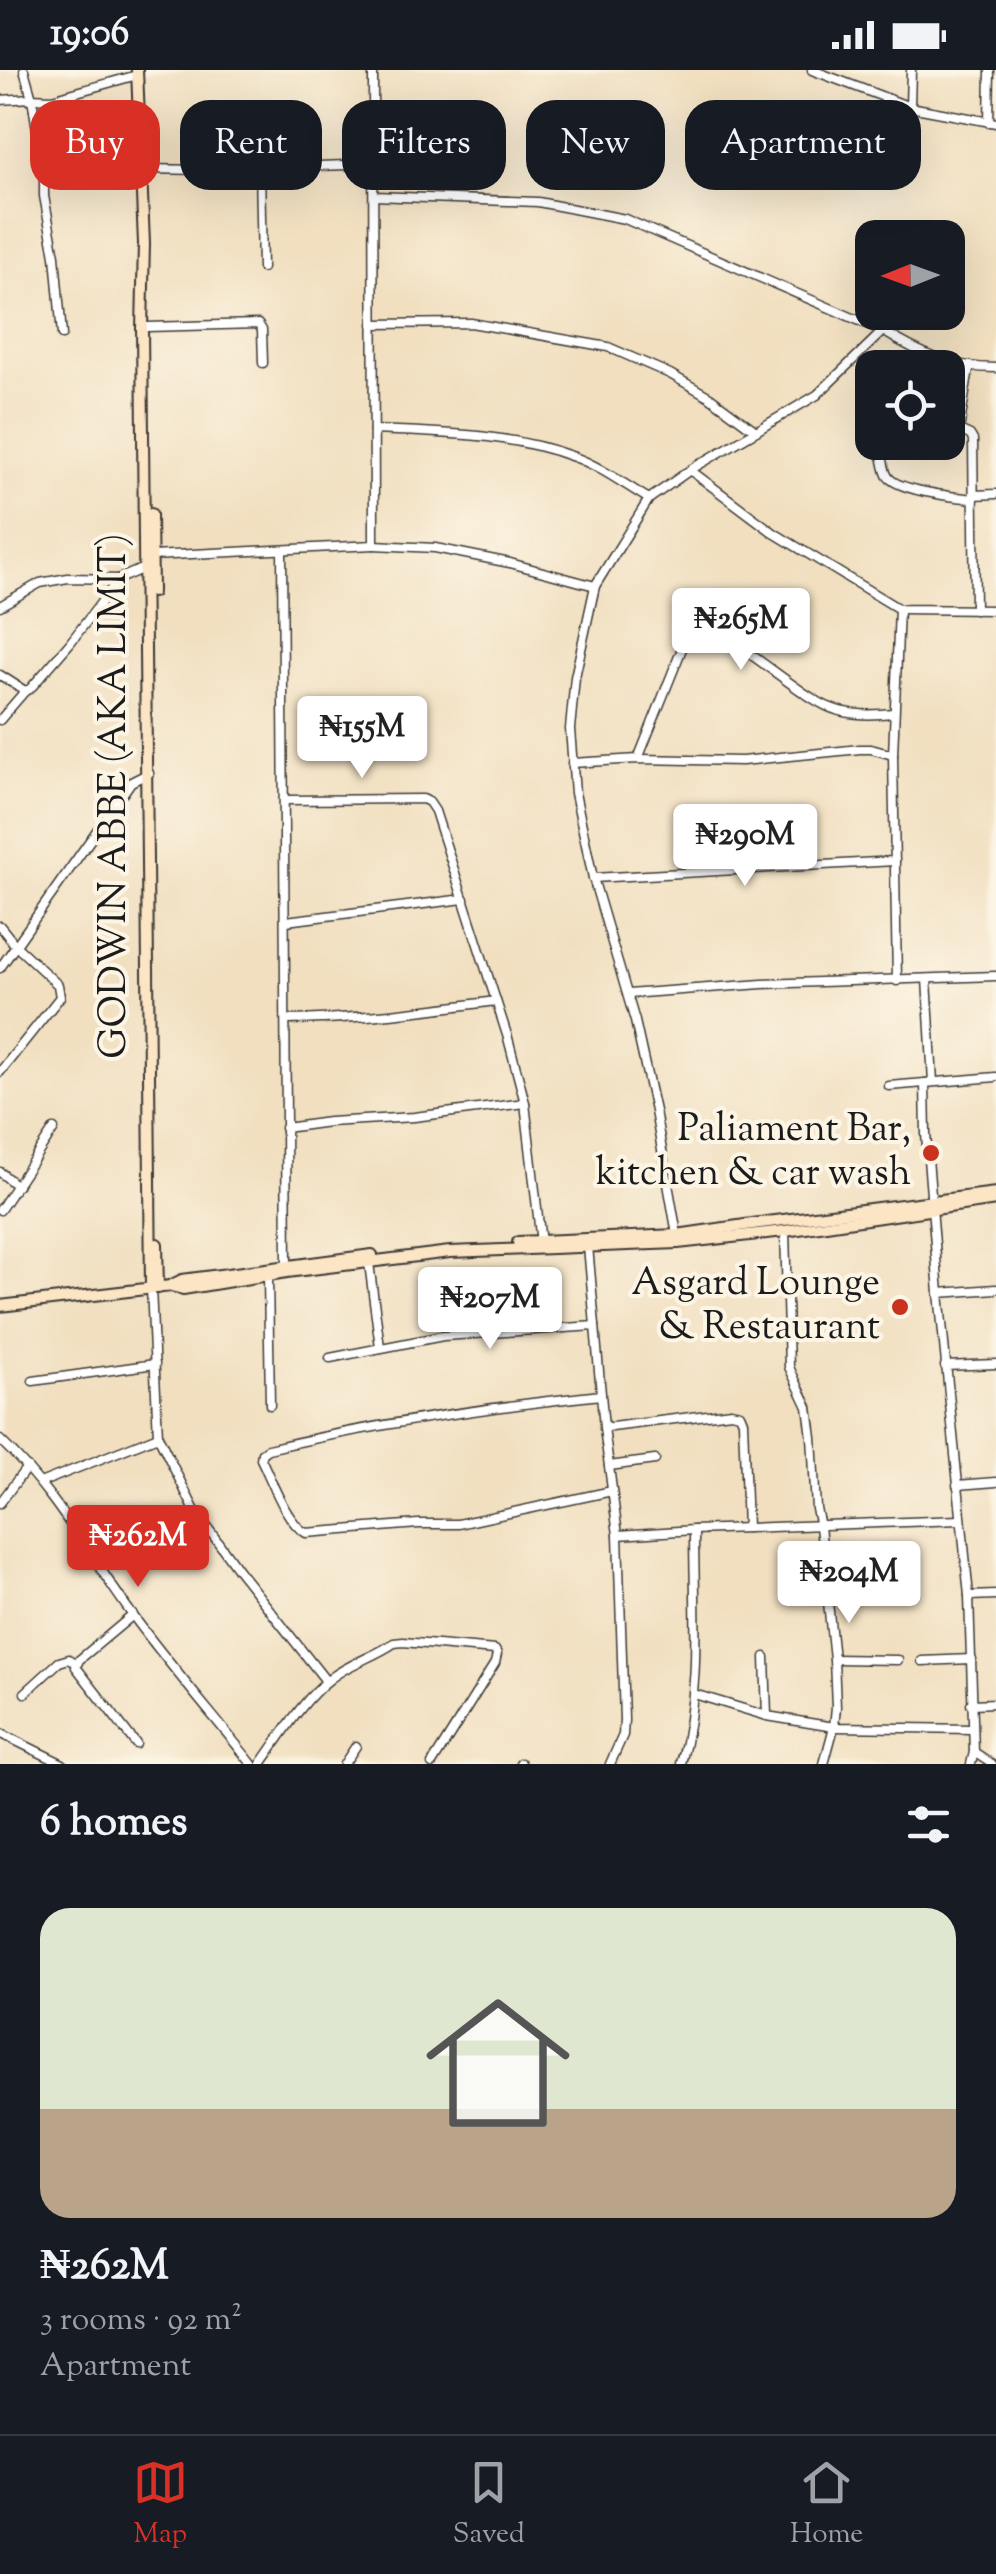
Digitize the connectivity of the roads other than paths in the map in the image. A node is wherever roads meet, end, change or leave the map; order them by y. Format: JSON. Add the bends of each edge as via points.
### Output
{"nodes":[{"id":1,"x":24,"y":70,"type":"edge"},
{"id":2,"x":373,"y":70,"type":"edge"},
{"id":3,"x":812,"y":70,"type":"edge"},
{"id":4,"x":911,"y":70,"type":"edge"},
{"id":5,"x":990,"y":70,"type":"edge"},
{"id":6,"x":137,"y":72,"type":"edge"},
{"id":7,"x":32,"y":98,"type":"junction"},
{"id":8,"x":0,"y":100,"type":"edge"},
{"id":9,"x":138,"y":100,"type":"edge"},
{"id":10,"x":373,"y":100,"type":"edge"},
{"id":11,"x":891,"y":100,"type":"edge"},
{"id":12,"x":910,"y":100,"type":"edge"},
{"id":13,"x":921,"y":109,"type":"edge"},
{"id":14,"x":993,"y":122,"type":"edge"},
{"id":15,"x":142,"y":190,"type":"edge"},
{"id":16,"x":260,"y":190,"type":"edge"},
{"id":17,"x":374,"y":190,"type":"edge"},
{"id":18,"x":374,"y":196,"type":"junction"},
{"id":19,"x":262,"y":268,"type":"dead end"},
{"id":20,"x":143,"y":303,"type":"junction"},
{"id":21,"x":373,"y":324,"type":"junction"},
{"id":22,"x":147,"y":328,"type":"junction"},
{"id":23,"x":883,"y":331,"type":"junction"},
{"id":24,"x":62,"y":336,"type":"dead end"},
{"id":25,"x":262,"y":363,"type":"dead end"},
{"id":26,"x":968,"y":368,"type":"junction"},
{"id":27,"x":996,"y":368,"type":"edge"},
{"id":28,"x":374,"y":430,"type":"junction"},
{"id":29,"x":756,"y":431,"type":"junction"},
{"id":30,"x":884,"y":460,"type":"edge"},
{"id":31,"x":690,"y":470,"type":"junction"},
{"id":32,"x":996,"y":494,"type":"edge"},
{"id":33,"x":974,"y":497,"type":"junction"},
{"id":34,"x":649,"y":499,"type":"junction"},
{"id":35,"x":374,"y":545,"type":"junction"},
{"id":36,"x":282,"y":550,"type":"junction"},
{"id":37,"x":150,"y":563,"type":"junction"},
{"id":38,"x":119,"y":579,"type":"junction"},
{"id":39,"x":595,"y":586,"type":"junction"},
{"id":40,"x":0,"y":606,"type":"edge"},
{"id":41,"x":899,"y":609,"type":"junction"},
{"id":42,"x":975,"y":610,"type":"junction"},
{"id":43,"x":996,"y":610,"type":"edge"},
{"id":44,"x":0,"y":675,"type":"edge"},
{"id":45,"x":26,"y":691,"type":"junction"},
{"id":46,"x":894,"y":713,"type":"junction"},
{"id":47,"x":0,"y":720,"type":"edge"},
{"id":48,"x":893,"y":755,"type":"junction"},
{"id":49,"x":638,"y":759,"type":"junction"},
{"id":50,"x":572,"y":763,"type":"junction"},
{"id":51,"x":147,"y":774,"type":"junction"},
{"id":52,"x":285,"y":800,"type":"junction"},
{"id":53,"x":895,"y":861,"type":"junction"},
{"id":54,"x":593,"y":878,"type":"junction"},
{"id":55,"x":464,"y":899,"type":"junction"},
{"id":56,"x":286,"y":921,"type":"junction"},
{"id":57,"x":0,"y":926,"type":"edge"},
{"id":58,"x":16,"y":946,"type":"junction"},
{"id":59,"x":0,"y":968,"type":"edge"},
{"id":60,"x":996,"y":976,"type":"edge"},
{"id":61,"x":927,"y":979,"type":"junction"},
{"id":62,"x":897,"y":981,"type":"junction"},
{"id":63,"x":628,"y":994,"type":"junction"},
{"id":64,"x":496,"y":1001,"type":"junction"},
{"id":65,"x":286,"y":1020,"type":"junction"},
{"id":66,"x":0,"y":1072,"type":"edge"},
{"id":67,"x":996,"y":1077,"type":"edge"},
{"id":68,"x":929,"y":1083,"type":"junction"},
{"id":69,"x":889,"y":1086,"type":"dead end"},
{"id":70,"x":525,"y":1103,"type":"junction"},
{"id":71,"x":285,"y":1128,"type":"junction"},
{"id":72,"x":54,"y":1129,"type":"dead end"},
{"id":73,"x":0,"y":1172,"type":"edge"},
{"id":74,"x":17,"y":1186,"type":"junction"},
{"id":75,"x":996,"y":1197,"type":"edge"},
{"id":76,"x":932,"y":1204,"type":"junction"},
{"id":77,"x":0,"y":1210,"type":"edge"},
{"id":78,"x":785,"y":1231,"type":"junction"},
{"id":79,"x":678,"y":1239,"type":"junction"},
{"id":80,"x":541,"y":1244,"type":"junction"},
{"id":81,"x":588,"y":1246,"type":"junction"},
{"id":82,"x":369,"y":1263,"type":"junction"},
{"id":83,"x":287,"y":1269,"type":"junction"},
{"id":84,"x":268,"y":1276,"type":"junction"},
{"id":85,"x":171,"y":1286,"type":"junction"},
{"id":86,"x":154,"y":1288,"type":"junction"},
{"id":87,"x":996,"y":1288,"type":"edge"},
{"id":88,"x":939,"y":1293,"type":"junction"},
{"id":89,"x":0,"y":1306,"type":"edge"},
{"id":90,"x":595,"y":1326,"type":"junction"},
{"id":91,"x":380,"y":1347,"type":"junction"},
{"id":92,"x":330,"y":1358,"type":"dead end"},
{"id":93,"x":155,"y":1364,"type":"junction"},
{"id":94,"x":996,"y":1364,"type":"edge"},
{"id":95,"x":946,"y":1366,"type":"junction"},
{"id":96,"x":33,"y":1381,"type":"dead end"},
{"id":97,"x":601,"y":1395,"type":"junction"},
{"id":98,"x":270,"y":1405,"type":"dead end"},
{"id":99,"x":604,"y":1428,"type":"junction"},
{"id":100,"x":158,"y":1436,"type":"junction"},
{"id":101,"x":0,"y":1440,"type":"edge"},
{"id":102,"x":655,"y":1460,"type":"dead end"},
{"id":103,"x":609,"y":1466,"type":"junction"},
{"id":104,"x":27,"y":1467,"type":"junction"},
{"id":105,"x":996,"y":1482,"type":"edge"},
{"id":106,"x":40,"y":1483,"type":"junction"},
{"id":107,"x":957,"y":1485,"type":"junction"},
{"id":108,"x":612,"y":1491,"type":"junction"},
{"id":109,"x":0,"y":1502,"type":"edge"},
{"id":110,"x":960,"y":1520,"type":"junction"},
{"id":111,"x":134,"y":1522,"type":"dead end"},
{"id":112,"x":820,"y":1526,"type":"junction"},
{"id":113,"x":748,"y":1528,"type":"junction"},
{"id":114,"x":694,"y":1530,"type":"junction"},
{"id":115,"x":618,"y":1535,"type":"junction"},
{"id":116,"x":81,"y":1541,"type":"junction"},
{"id":117,"x":996,"y":1595,"type":"edge"},
{"id":118,"x":969,"y":1596,"type":"junction"},
{"id":119,"x":132,"y":1615,"type":"junction"},
{"id":120,"x":765,"y":1657,"type":"dead end"},
{"id":121,"x":834,"y":1659,"type":"junction"},
{"id":122,"x":898,"y":1660,"type":"dead end"},
{"id":123,"x":972,"y":1660,"type":"junction"},
{"id":124,"x":922,"y":1661,"type":"dead end"},
{"id":125,"x":76,"y":1663,"type":"junction"},
{"id":126,"x":326,"y":1681,"type":"junction"},
{"id":127,"x":25,"y":1694,"type":"dead end"},
{"id":128,"x":694,"y":1694,"type":"junction"},
{"id":129,"x":996,"y":1703,"type":"edge"},
{"id":130,"x":971,"y":1704,"type":"junction"},
{"id":131,"x":766,"y":1716,"type":"junction"},
{"id":132,"x":834,"y":1726,"type":"junction"},
{"id":133,"x":973,"y":1729,"type":"junction"},
{"id":134,"x":0,"y":1733,"type":"edge"},
{"id":135,"x":136,"y":1744,"type":"dead end"},
{"id":136,"x":356,"y":1746,"type":"dead end"},
{"id":137,"x":974,"y":1752,"type":"junction"},
{"id":138,"x":63,"y":1764,"type":"edge"},
{"id":139,"x":252,"y":1764,"type":"edge"},
{"id":140,"x":261,"y":1764,"type":"edge"},
{"id":141,"x":344,"y":1764,"type":"edge"},
{"id":142,"x":432,"y":1764,"type":"edge"},
{"id":143,"x":610,"y":1764,"type":"edge"},
{"id":144,"x":682,"y":1764,"type":"edge"},
{"id":145,"x":824,"y":1764,"type":"edge"},
{"id":146,"x":971,"y":1764,"type":"edge"},
{"id":147,"x":992,"y":1764,"type":"edge"}],
"edges":[{"from":1,"to":7,"type":"street"},
{"from":2,"to":10,"type":"street"},
{"from":3,"to":11,"type":"street"},
{"from":4,"to":12,"type":"street"},
{"from":5,"to":14,"type":"street"},
{"from":6,"to":7,"type":"street","via":[[52,99]]},
{"from":6,"to":9,"type":"street","name":"GODWIN ABBE (AKA LIMIT)"},
{"from":7,"to":8,"type":"street"},
{"from":7,"to":24,"type":"street"},
{"from":13,"to":14,"type":"street"},
{"from":15,"to":20,"type":"street","name":"GODWIN ABBE (AKA LIMIT)"},
{"from":16,"to":19,"type":"street"},
{"from":17,"to":18,"type":"street"},
{"from":18,"to":21,"type":"street"},
{"from":18,"to":23,"type":"street","via":[[538,202],[626,219]]},
{"from":20,"to":22,"type":"street","name":"GODWIN ABBE (AKA LIMIT)"},
{"from":20,"to":37,"type":"street","name":"GODWIN ABBE (AKA LIMIT)"},
{"from":21,"to":28,"type":"street"},
{"from":21,"to":29,"type":"street","via":[[471,323],[608,347],[670,374]]},
{"from":22,"to":25,"type":"street","via":[[258,324]]},
{"from":22,"to":37,"type":"street","name":"GODWIN ABBE (AKA LIMIT)"},
{"from":23,"to":26,"type":"street","via":[[918,352]]},
{"from":23,"to":29,"type":"street","via":[[817,394]]},
{"from":26,"to":27,"type":"street"},
{"from":26,"to":33,"type":"street","via":[[959,430],[973,440]]},
{"from":28,"to":34,"type":"street","via":[[527,443],[578,458]]},
{"from":28,"to":35,"type":"street"},
{"from":29,"to":31,"type":"street"},
{"from":30,"to":33,"type":"street","via":[[894,483]]},
{"from":31,"to":34,"type":"street"},
{"from":31,"to":41,"type":"street","via":[[774,533]]},
{"from":32,"to":33,"type":"street"},
{"from":33,"to":42,"type":"street"},
{"from":34,"to":39,"type":"street"},
{"from":35,"to":36,"type":"street"},
{"from":35,"to":39,"type":"street","via":[[435,548]]},
{"from":36,"to":37,"type":"street"},
{"from":36,"to":52,"type":"street"},
{"from":37,"to":38,"type":"street"},
{"from":37,"to":51,"type":"street","name":"GODWIN ABBE (AKA LIMIT)"},
{"from":38,"to":40,"type":"street","via":[[40,583]]},
{"from":38,"to":45,"type":"street"},
{"from":39,"to":50,"type":"street","via":[[575,677]]},
{"from":41,"to":42,"type":"street"},
{"from":41,"to":46,"type":"street"},
{"from":42,"to":43,"type":"street"},
{"from":44,"to":45,"type":"street"},
{"from":45,"to":47,"type":"street"},
{"from":46,"to":48,"type":"street"},
{"from":46,"to":49,"type":"street","via":[[828,707],[720,634],[703,630],[685,641]]},
{"from":48,"to":49,"type":"street","via":[[871,749],[742,760]]},
{"from":48,"to":53,"type":"street"},
{"from":49,"to":50,"type":"street"},
{"from":50,"to":54,"type":"street"},
{"from":51,"to":58,"type":"street","via":[[131,782]]},
{"from":51,"to":86,"type":"street","name":"GODWIN ABBE (AKA LIMIT)"},
{"from":52,"to":55,"type":"street","via":[[429,802]]},
{"from":52,"to":56,"type":"street"},
{"from":53,"to":54,"type":"street"},
{"from":53,"to":62,"type":"street"},
{"from":54,"to":63,"type":"street"},
{"from":55,"to":56,"type":"street"},
{"from":55,"to":64,"type":"street"},
{"from":56,"to":65,"type":"street"},
{"from":57,"to":58,"type":"street"},
{"from":58,"to":59,"type":"street"},
{"from":58,"to":66,"type":"street","via":[[58,985],[60,996]]},
{"from":60,"to":61,"type":"street"},
{"from":61,"to":62,"type":"street"},
{"from":61,"to":68,"type":"street"},
{"from":62,"to":63,"type":"street"},
{"from":63,"to":79,"type":"street"},
{"from":64,"to":65,"type":"street"},
{"from":64,"to":70,"type":"street"},
{"from":65,"to":71,"type":"street"},
{"from":67,"to":68,"type":"street"},
{"from":68,"to":69,"type":"street"},
{"from":68,"to":76,"type":"street"},
{"from":70,"to":71,"type":"street"},
{"from":70,"to":80,"type":"street"},
{"from":71,"to":83,"type":"street"},
{"from":72,"to":74,"type":"street"},
{"from":73,"to":74,"type":"street"},
{"from":74,"to":77,"type":"street"},
{"from":75,"to":76,"type":"street"},
{"from":76,"to":78,"type":"street"},
{"from":76,"to":79,"type":"street"},
{"from":76,"to":88,"type":"street"},
{"from":78,"to":79,"type":"street"},
{"from":78,"to":112,"type":"street","via":[[789,1367],[808,1407]]},
{"from":79,"to":80,"type":"street"},
{"from":79,"to":81,"type":"street"},
{"from":80,"to":81,"type":"street"},
{"from":80,"to":82,"type":"street"},
{"from":80,"to":83,"type":"street","via":[[450,1246]]},
{"from":81,"to":90,"type":"street"},
{"from":82,"to":83,"type":"street"},
{"from":82,"to":91,"type":"street"},
{"from":83,"to":84,"type":"street"},
{"from":83,"to":85,"type":"street"},
{"from":84,"to":85,"type":"street"},
{"from":84,"to":98,"type":"street"},
{"from":85,"to":86,"type":"street"},
{"from":86,"to":89,"type":"street"},
{"from":86,"to":93,"type":"street"},
{"from":87,"to":88,"type":"street"},
{"from":88,"to":95,"type":"street"},
{"from":90,"to":91,"type":"street"},
{"from":90,"to":97,"type":"street"},
{"from":91,"to":92,"type":"street"},
{"from":93,"to":96,"type":"street"},
{"from":93,"to":100,"type":"street"},
{"from":94,"to":95,"type":"street"},
{"from":95,"to":107,"type":"street"},
{"from":97,"to":99,"type":"street"},
{"from":97,"to":108,"type":"street","via":[[324,1436],[268,1449],[261,1459],[306,1534],[458,1524]]},
{"from":99,"to":103,"type":"street"},
{"from":99,"to":113,"type":"street","via":[[740,1414]]},
{"from":100,"to":106,"type":"street"},
{"from":100,"to":126,"type":"street","via":[[194,1509]]},
{"from":101,"to":104,"type":"street"},
{"from":102,"to":103,"type":"street"},
{"from":103,"to":108,"type":"street"},
{"from":104,"to":106,"type":"street"},
{"from":104,"to":109,"type":"street"},
{"from":105,"to":107,"type":"street"},
{"from":106,"to":116,"type":"street"},
{"from":107,"to":110,"type":"street"},
{"from":108,"to":115,"type":"street"},
{"from":110,"to":112,"type":"street"},
{"from":110,"to":118,"type":"street"},
{"from":111,"to":116,"type":"street"},
{"from":112,"to":113,"type":"street"},
{"from":112,"to":121,"type":"street"},
{"from":113,"to":114,"type":"street"},
{"from":114,"to":115,"type":"street"},
{"from":114,"to":128,"type":"street"},
{"from":115,"to":143,"type":"street","via":[[624,1720]]},
{"from":116,"to":119,"type":"street"},
{"from":117,"to":118,"type":"street"},
{"from":118,"to":123,"type":"street"},
{"from":119,"to":125,"type":"street"},
{"from":119,"to":139,"type":"street"},
{"from":120,"to":131,"type":"street"},
{"from":121,"to":122,"type":"street"},
{"from":121,"to":132,"type":"street"},
{"from":123,"to":124,"type":"street"},
{"from":123,"to":130,"type":"street"},
{"from":125,"to":127,"type":"street","via":[[59,1662]]},
{"from":125,"to":135,"type":"street"},
{"from":126,"to":140,"type":"street"},
{"from":126,"to":142,"type":"street","via":[[403,1642],[495,1650],[496,1663]]},
{"from":128,"to":131,"type":"street"},
{"from":128,"to":144,"type":"street"},
{"from":129,"to":130,"type":"street"},
{"from":130,"to":133,"type":"street"},
{"from":131,"to":132,"type":"street"},
{"from":132,"to":133,"type":"street"},
{"from":132,"to":145,"type":"street"},
{"from":133,"to":137,"type":"street"},
{"from":134,"to":138,"type":"street"},
{"from":136,"to":141,"type":"street"},
{"from":137,"to":146,"type":"street"},
{"from":137,"to":147,"type":"street"}]}
